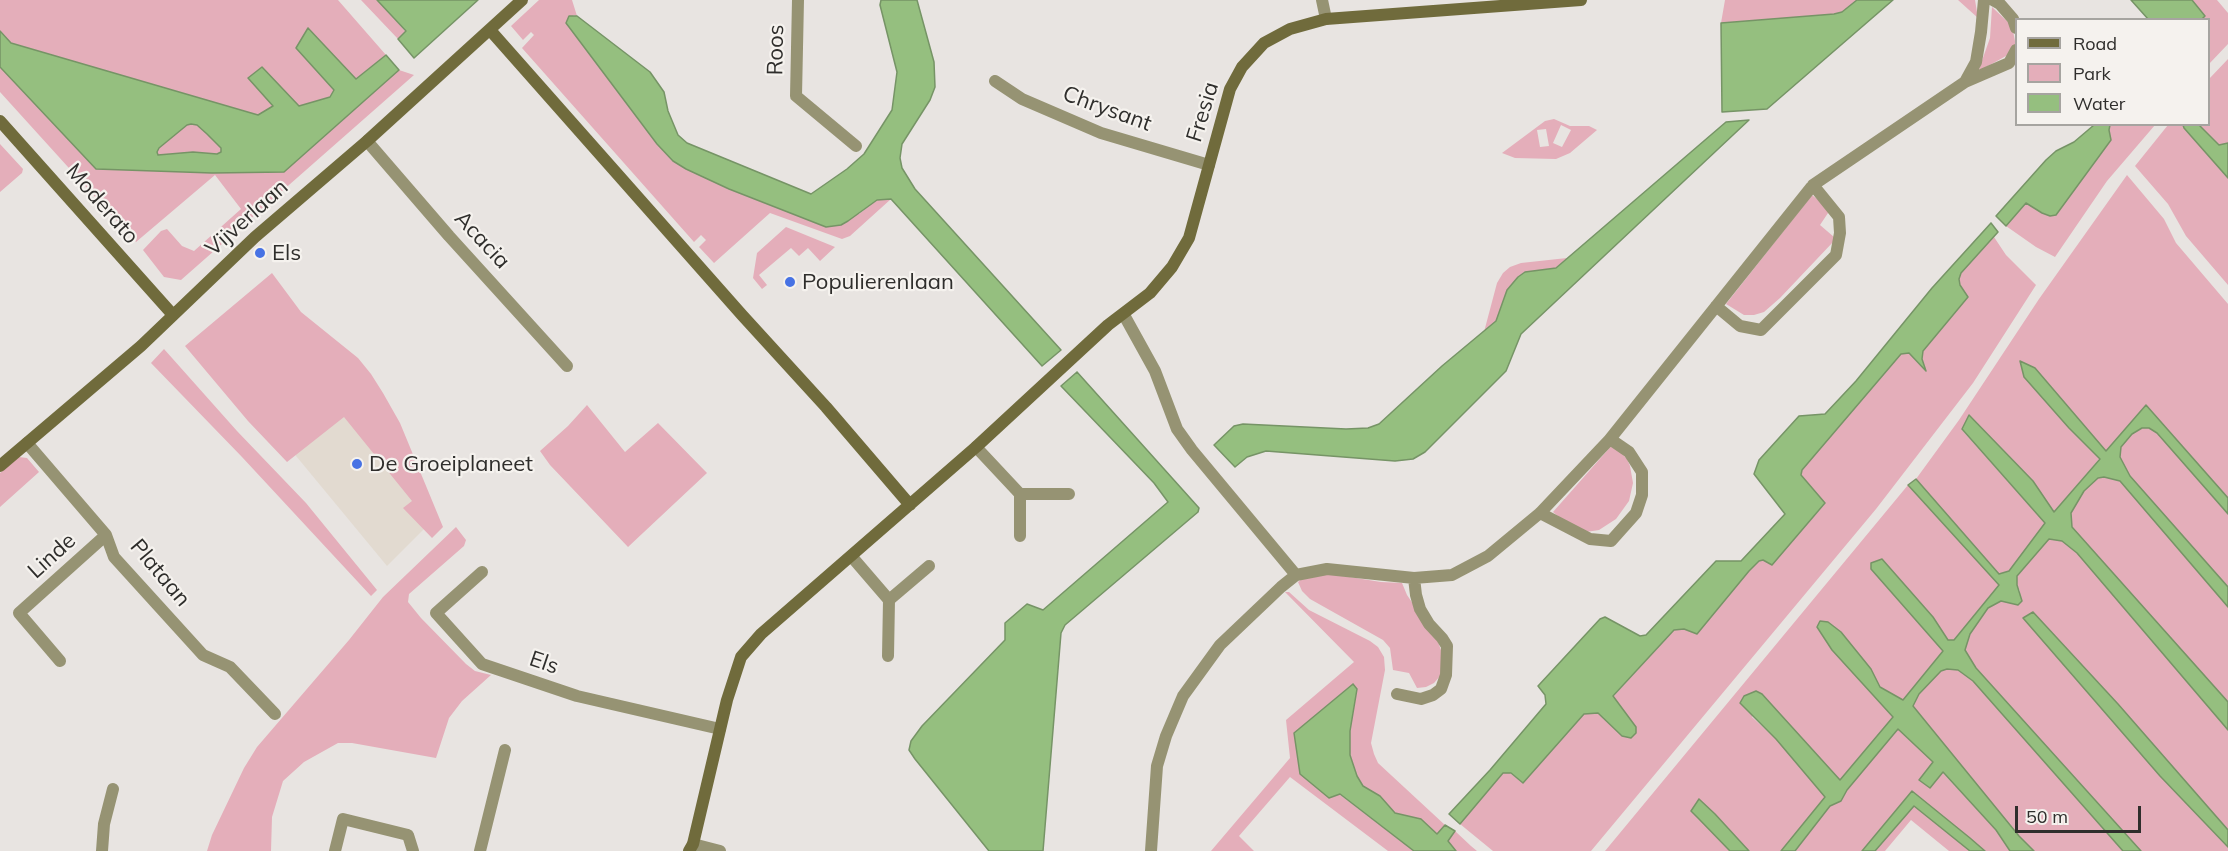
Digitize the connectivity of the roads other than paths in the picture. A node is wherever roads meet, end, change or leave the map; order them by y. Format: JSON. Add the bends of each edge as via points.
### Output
{"nodes":[{"id":1,"x":522,"y":0,"type":"edge"},
{"id":2,"x":798,"y":0,"type":"edge"},
{"id":3,"x":1322,"y":0,"type":"edge"},
{"id":4,"x":1581,"y":0,"type":"edge"},
{"id":5,"x":1984,"y":0,"type":"edge"},
{"id":6,"x":1993,"y":0,"type":"edge"},
{"id":7,"x":1503,"y":3,"type":"edge"},
{"id":8,"x":1326,"y":19,"type":"junction"},
{"id":9,"x":2015,"y":25,"type":"edge"},
{"id":10,"x":490,"y":30,"type":"junction"},
{"id":11,"x":2015,"y":52,"type":"edge"},
{"id":12,"x":995,"y":81,"type":"dead end"},
{"id":13,"x":1965,"y":82,"type":"junction"},
{"id":14,"x":0,"y":121,"type":"edge"},
{"id":15,"x":367,"y":141,"type":"junction"},
{"id":16,"x":856,"y":146,"type":"dead end"},
{"id":17,"x":1209,"y":165,"type":"junction"},
{"id":18,"x":1813,"y":185,"type":"junction"},
{"id":19,"x":1716,"y":306,"type":"junction"},
{"id":20,"x":173,"y":315,"type":"junction"},
{"id":21,"x":1124,"y":315,"type":"junction"},
{"id":22,"x":567,"y":366,"type":"dead end"},
{"id":23,"x":1610,"y":439,"type":"junction"},
{"id":24,"x":27,"y":443,"type":"junction"},
{"id":25,"x":976,"y":447,"type":"junction"},
{"id":26,"x":0,"y":466,"type":"edge"},
{"id":27,"x":1020,"y":494,"type":"junction"},
{"id":28,"x":1069,"y":494,"type":"dead end"},
{"id":29,"x":910,"y":504,"type":"junction"},
{"id":30,"x":1540,"y":513,"type":"junction"},
{"id":31,"x":106,"y":535,"type":"junction"},
{"id":32,"x":1020,"y":536,"type":"dead end"},
{"id":33,"x":852,"y":557,"type":"junction"},
{"id":34,"x":928,"y":566,"type":"dead end"},
{"id":35,"x":482,"y":572,"type":"dead end"},
{"id":36,"x":1296,"y":575,"type":"junction"},
{"id":37,"x":1414,"y":578,"type":"junction"},
{"id":38,"x":889,"y":600,"type":"junction"},
{"id":39,"x":888,"y":656,"type":"dead end"},
{"id":40,"x":60,"y":661,"type":"dead end"},
{"id":41,"x":1397,"y":694,"type":"dead end"},
{"id":42,"x":275,"y":714,"type":"dead end"},
{"id":43,"x":720,"y":729,"type":"junction"},
{"id":44,"x":505,"y":750,"type":"dead end"},
{"id":45,"x":113,"y":789,"type":"dead end"},
{"id":46,"x":691,"y":848,"type":"edge"},
{"id":47,"x":102,"y":851,"type":"edge"},
{"id":48,"x":335,"y":851,"type":"edge"},
{"id":49,"x":413,"y":851,"type":"edge"},
{"id":50,"x":480,"y":851,"type":"edge"},
{"id":51,"x":720,"y":851,"type":"edge"},
{"id":52,"x":1151,"y":851,"type":"edge"}],
"edges":[{"from":1,"to":10,"type":"street","name":"Vijverlaan"},
{"from":2,"to":16,"type":"street","name":"Roos","via":[[796,96]]},
{"from":3,"to":8,"type":"street"},
{"from":4,"to":7,"type":"street","name":"Fresia"},
{"from":5,"to":13,"type":"street","via":[[1976,62]]},
{"from":6,"to":9,"type":"street"},
{"from":7,"to":8,"type":"street","name":"Fresia"},
{"from":8,"to":17,"type":"street","name":"Fresia","via":[[1290,28],[1264,43],[1242,67],[1230,89]]},
{"from":10,"to":15,"type":"street","name":"Vijverlaan"},
{"from":10,"to":29,"type":"street"},
{"from":11,"to":13,"type":"street","via":[[2009,63]]},
{"from":12,"to":17,"type":"street","name":"Chrysant","via":[[1022,99],[1101,134]]},
{"from":13,"to":18,"type":"street"},
{"from":14,"to":20,"type":"street","name":"Moderato"},
{"from":15,"to":20,"type":"street","name":"Vijverlaan","via":[[255,237]]},
{"from":15,"to":22,"type":"street","name":"Acacia"},
{"from":17,"to":21,"type":"street","name":"Fresia","via":[[1189,238],[1172,267]]},
{"from":18,"to":19,"type":"street"},
{"from":18,"to":19,"type":"street","via":[[1839,217],[1836,255],[1761,330],[1740,326]]},
{"from":19,"to":23,"type":"street"},
{"from":20,"to":24,"type":"street","name":"Vijverlaan"},
{"from":21,"to":25,"type":"street","name":"Fresia","via":[[1108,325]]},
{"from":21,"to":36,"type":"street","via":[[1155,371],[1177,429]]},
{"from":23,"to":30,"type":"street"},
{"from":23,"to":30,"type":"street","via":[[1629,452],[1642,472],[1642,495],[1636,513],[1611,541],[1590,539]]},
{"from":24,"to":26,"type":"street","name":"Vijverlaan"},
{"from":24,"to":31,"type":"street","name":"Plataan"},
{"from":25,"to":27,"type":"street"},
{"from":25,"to":29,"type":"street"},
{"from":27,"to":28,"type":"street"},
{"from":27,"to":32,"type":"street"},
{"from":29,"to":33,"type":"street"},
{"from":30,"to":37,"type":"street","via":[[1488,556],[1452,575]]},
{"from":31,"to":40,"type":"street","name":"Linde","via":[[19,613]]},
{"from":31,"to":42,"type":"street","name":"Plataan","via":[[114,557],[204,655],[230,667]]},
{"from":33,"to":38,"type":"street"},
{"from":33,"to":43,"type":"street","via":[[761,634],[741,657]]},
{"from":34,"to":38,"type":"street"},
{"from":35,"to":43,"type":"street","name":"Els","via":[[436,613],[482,664],[577,696]]},
{"from":36,"to":37,"type":"street","via":[[1327,568]]},
{"from":36,"to":52,"type":"street","via":[[1220,645],[1183,696],[1157,766]]},
{"from":37,"to":41,"type":"street","via":[[1420,609],[1447,646],[1446,675],[1441,689],[1433,695],[1421,699]]},
{"from":38,"to":39,"type":"street"},
{"from":43,"to":46,"type":"street"},
{"from":44,"to":50,"type":"street"},
{"from":45,"to":47,"type":"street"},
{"from":46,"to":51,"type":"street"},
{"from":48,"to":49,"type":"street","via":[[343,819],[408,835]]}]}
